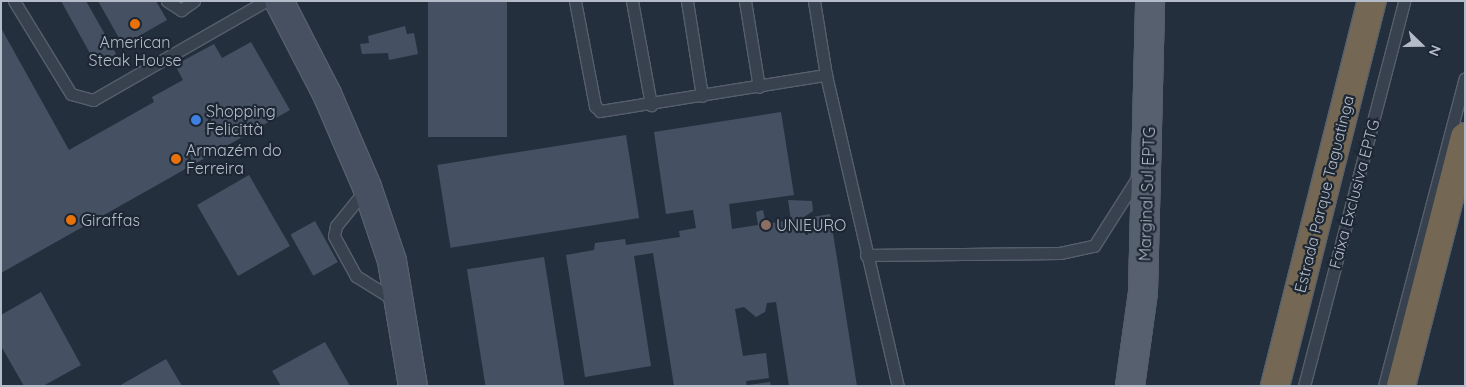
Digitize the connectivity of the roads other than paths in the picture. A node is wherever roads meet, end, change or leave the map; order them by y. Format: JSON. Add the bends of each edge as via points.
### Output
{"nodes":[{"id":1,"x":14,"y":1,"type":"edge"},
{"id":2,"x":167,"y":1,"type":"edge"},
{"id":3,"x":194,"y":1,"type":"edge"},
{"id":4,"x":266,"y":1,"type":"edge"},
{"id":5,"x":278,"y":1,"type":"edge"},
{"id":6,"x":575,"y":1,"type":"edge"},
{"id":7,"x":632,"y":1,"type":"edge"},
{"id":8,"x":686,"y":1,"type":"edge"},
{"id":9,"x":745,"y":1,"type":"edge"},
{"id":10,"x":814,"y":1,"type":"edge"},
{"id":11,"x":1150,"y":1,"type":"edge"},
{"id":12,"x":1372,"y":1,"type":"edge"},
{"id":13,"x":1404,"y":1,"type":"edge"},
{"id":14,"x":826,"y":75,"type":"junction"},
{"id":15,"x":1465,"y":78,"type":"edge"},
{"id":16,"x":759,"y":88,"type":"junction"},
{"id":17,"x":702,"y":96,"type":"junction"},
{"id":18,"x":651,"y":105,"type":"junction"},
{"id":19,"x":1465,"y":136,"type":"edge"},
{"id":20,"x":1149,"y":157,"type":"junction"},
{"id":21,"x":367,"y":187,"type":"junction"},
{"id":22,"x":866,"y":255,"type":"junction"},
{"id":23,"x":400,"y":303,"type":"junction"},
{"id":24,"x":413,"y":386,"type":"edge"},
{"id":25,"x":898,"y":386,"type":"edge"},
{"id":26,"x":1130,"y":386,"type":"edge"},
{"id":27,"x":1275,"y":386,"type":"edge"},
{"id":28,"x":1304,"y":386,"type":"edge"},
{"id":29,"x":1384,"y":386,"type":"edge"},
{"id":30,"x":1401,"y":386,"type":"edge"}],
"edges":[{"from":1,"to":4,"type":"lane","via":[[71,94],[93,100]]},
{"from":2,"to":3,"type":"lane","via":[[181,10]]},
{"from":5,"to":21,"type":"street","via":[[327,94]]},
{"from":6,"to":18,"type":"lane","via":[[595,106],[609,112]]},
{"from":7,"to":18,"type":"lane"},
{"from":8,"to":17,"type":"lane"},
{"from":9,"to":16,"type":"lane"},
{"from":10,"to":14,"type":"lane"},
{"from":11,"to":20,"type":"main road","name":"Marginal Sul EPTG"},
{"from":12,"to":27,"type":"highway","name":"Estrada Parque Taguatinga"},
{"from":13,"to":28,"type":"lane","name":"Faixa Exclusiva EPTG"},
{"from":14,"to":16,"type":"lane"},
{"from":14,"to":22,"type":"lane"},
{"from":15,"to":29,"type":"lane"},
{"from":16,"to":17,"type":"lane"},
{"from":17,"to":18,"type":"lane"},
{"from":19,"to":30,"type":"highway"},
{"from":20,"to":22,"type":"lane","via":[[1094,246],[1060,253]]},
{"from":20,"to":26,"type":"main road","name":"Marginal Sul EPTG","via":[[1143,292]]},
{"from":21,"to":23,"type":"street","via":[[392,261]]},
{"from":21,"to":23,"type":"lane","via":[[336,226],[334,236],[356,276]]},
{"from":22,"to":25,"type":"lane"},
{"from":23,"to":24,"type":"street"}]}
